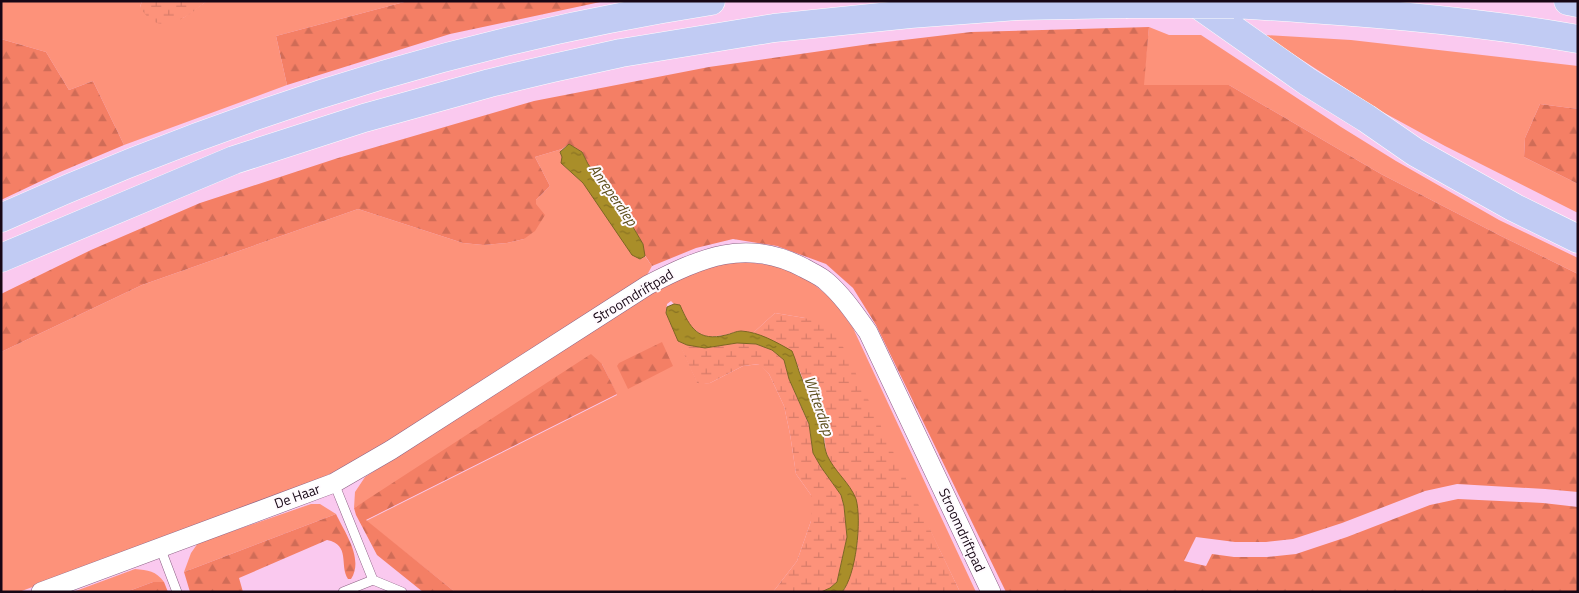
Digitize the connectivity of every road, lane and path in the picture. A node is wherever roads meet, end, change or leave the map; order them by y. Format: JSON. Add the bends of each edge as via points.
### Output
{"nodes":[{"id":1,"x":711,"y":1,"type":"edge"},
{"id":2,"x":1193,"y":1,"type":"edge"},
{"id":3,"x":1568,"y":1,"type":"edge"},
{"id":4,"x":1578,"y":3,"type":"edge"},
{"id":5,"x":1578,"y":39,"type":"edge"},
{"id":6,"x":1,"y":218,"type":"edge"},
{"id":7,"x":1578,"y":239,"type":"edge"},
{"id":8,"x":1,"y":258,"type":"edge"},
{"id":9,"x":334,"y":483,"type":"junction"},
{"id":10,"x":160,"y":546,"type":"junction"},
{"id":11,"x":373,"y":580,"type":"junction"},
{"id":12,"x":41,"y":592,"type":"edge"},
{"id":13,"x":178,"y":592,"type":"edge"},
{"id":14,"x":343,"y":592,"type":"edge"},
{"id":15,"x":402,"y":592,"type":"edge"},
{"id":16,"x":991,"y":592,"type":"edge"}],
"edges":[{"from":1,"to":6,"type":"highway","via":[[460,53],[332,90],[224,127]]},
{"from":2,"to":7,"type":"highway","via":[[1415,152]]},
{"from":3,"to":4,"type":"highway"},
{"from":5,"to":8,"type":"highway","bridge":true,"via":[[1431,18],[1234,4],[1007,7],[774,28],[621,53],[364,118],[234,160]]},
{"from":9,"to":10,"type":"street","name":"De Haar"},
{"from":9,"to":11,"type":"lane","name":"De Haar"},
{"from":9,"to":16,"type":"street","name":"Stroomdriftpad","via":[[648,285],[709,257],[752,252],[796,264],[825,280],[868,332]]},
{"from":10,"to":12,"type":"street","name":"De Haar"},
{"from":10,"to":13,"type":"lane"},
{"from":11,"to":14,"type":"lane"},
{"from":11,"to":15,"type":"lane"}]}
